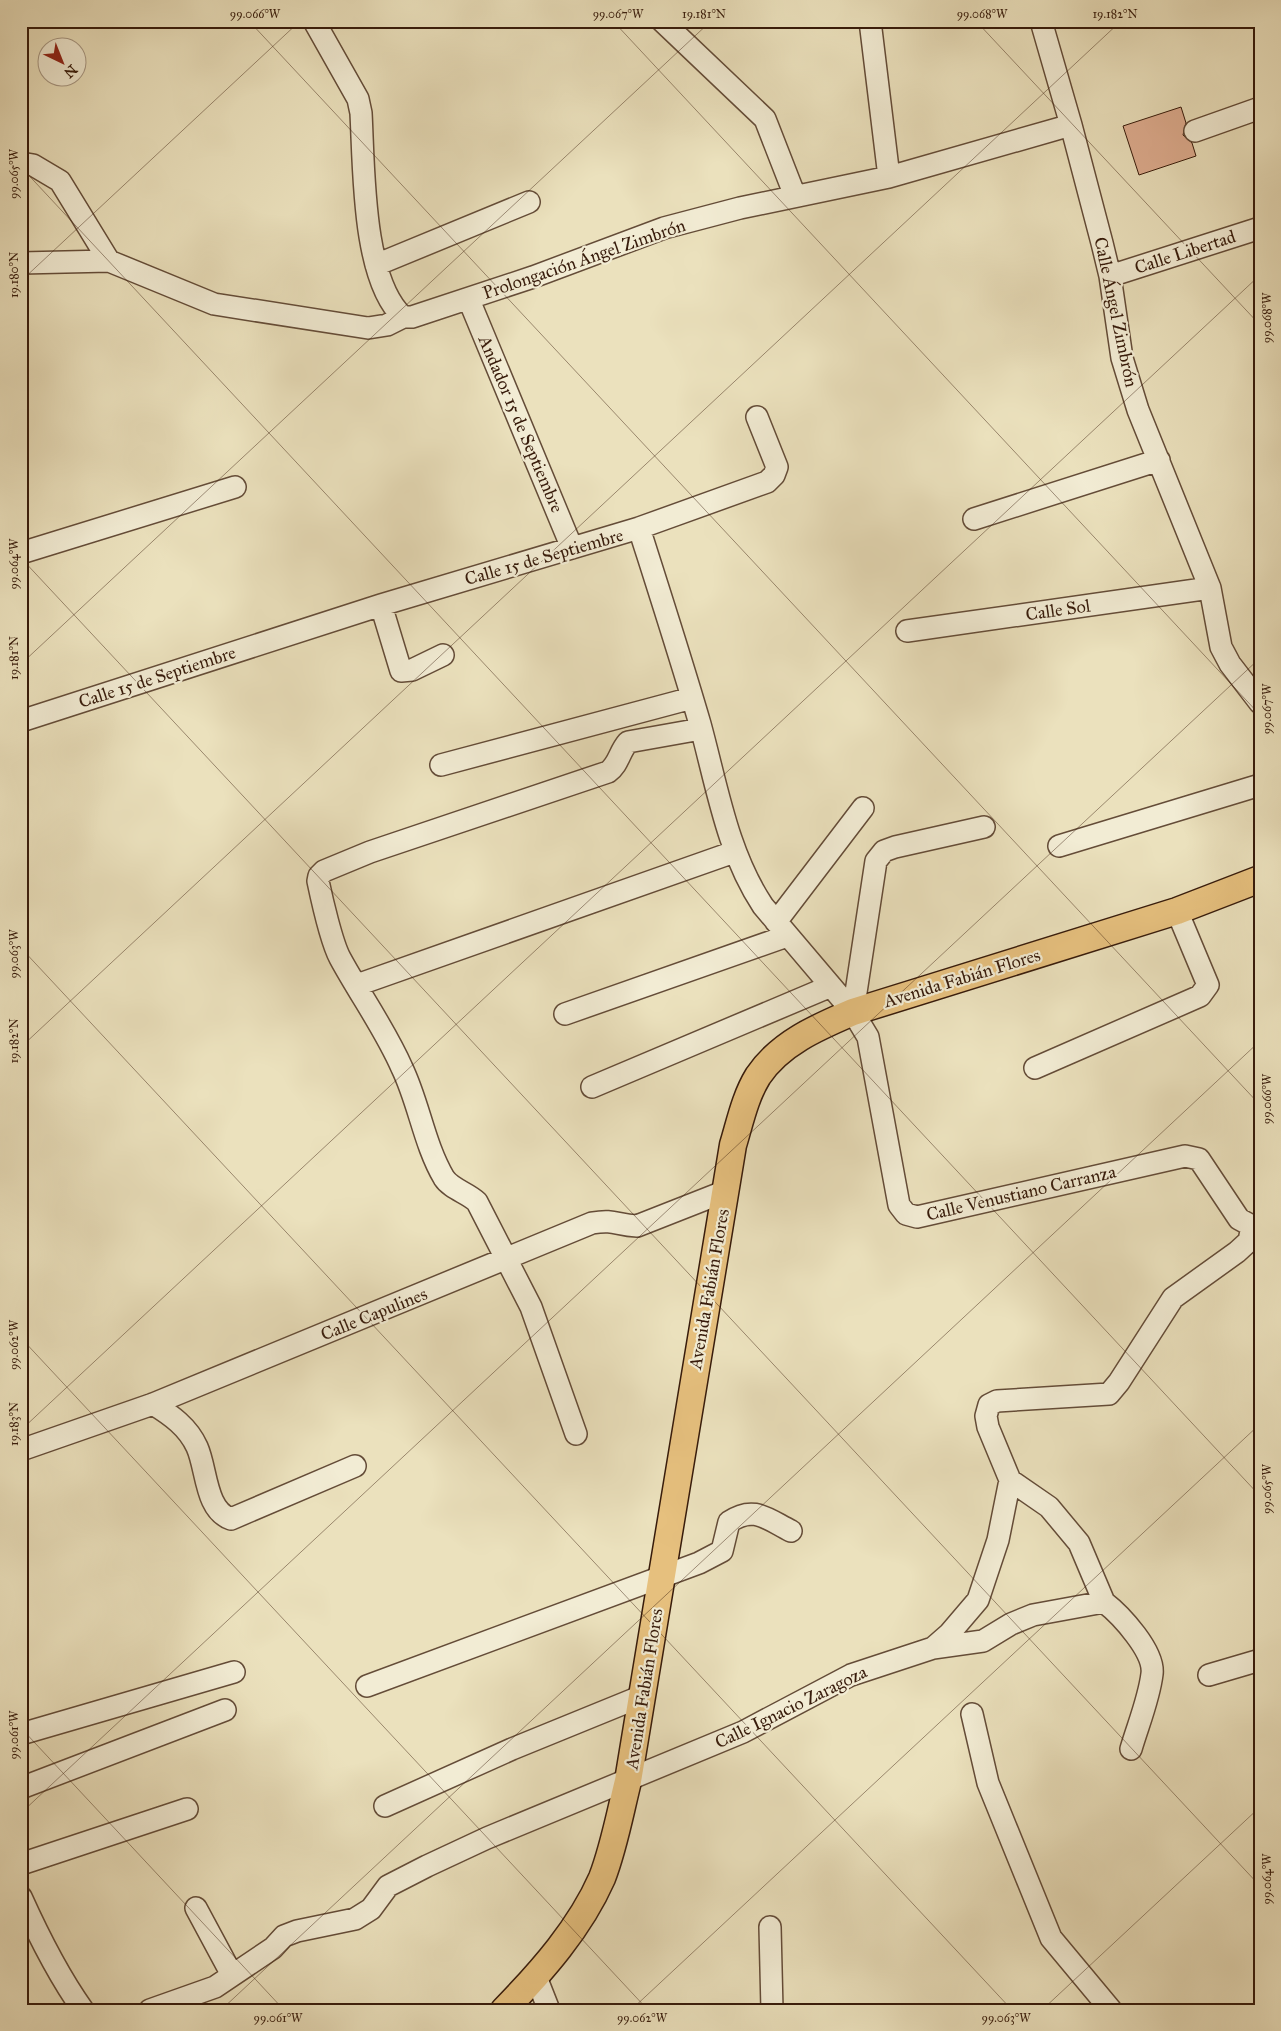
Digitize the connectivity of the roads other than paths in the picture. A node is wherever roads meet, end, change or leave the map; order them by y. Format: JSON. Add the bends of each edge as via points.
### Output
{"nodes":[{"id":1,"x":314,"y":21,"type":"edge"},
{"id":2,"x":662,"y":21,"type":"edge"},
{"id":3,"x":870,"y":21,"type":"edge"},
{"id":4,"x":1041,"y":21,"type":"edge"},
{"id":5,"x":1260,"y":108,"type":"edge"},
{"id":6,"x":1071,"y":125,"type":"junction"},
{"id":7,"x":1194,"y":131,"type":"dead end"},
{"id":8,"x":21,"y":163,"type":"edge"},
{"id":9,"x":890,"y":177,"type":"junction"},
{"id":10,"x":795,"y":196,"type":"junction"},
{"id":11,"x":529,"y":202,"type":"dead end"},
{"id":12,"x":1260,"y":228,"type":"edge"},
{"id":13,"x":109,"y":261,"type":"junction"},
{"id":14,"x":21,"y":263,"type":"edge"},
{"id":15,"x":376,"y":266,"type":"junction"},
{"id":16,"x":1110,"y":276,"type":"junction"},
{"id":17,"x":469,"y":300,"type":"junction"},
{"id":18,"x":403,"y":317,"type":"junction"},
{"id":19,"x":757,"y":417,"type":"dead end"},
{"id":20,"x":1159,"y":460,"type":"junction"},
{"id":21,"x":235,"y":487,"type":"dead end"},
{"id":22,"x":974,"y":518,"type":"dead end"},
{"id":23,"x":640,"y":528,"type":"junction"},
{"id":24,"x":572,"y":548,"type":"junction"},
{"id":25,"x":21,"y":553,"type":"edge"},
{"id":26,"x":1210,"y":588,"type":"junction"},
{"id":27,"x":381,"y":604,"type":"junction"},
{"id":28,"x":907,"y":631,"type":"dead end"},
{"id":29,"x":443,"y":656,"type":"dead end"},
{"id":30,"x":692,"y":698,"type":"junction"},
{"id":31,"x":1260,"y":704,"type":"edge"},
{"id":32,"x":21,"y":721,"type":"edge"},
{"id":33,"x":701,"y":729,"type":"junction"},
{"id":34,"x":441,"y":765,"type":"dead end"},
{"id":35,"x":1260,"y":785,"type":"edge"},
{"id":36,"x":863,"y":808,"type":"dead end"},
{"id":37,"x":984,"y":827,"type":"dead end"},
{"id":38,"x":1059,"y":846,"type":"dead end"},
{"id":39,"x":734,"y":852,"type":"junction"},
{"id":40,"x":1260,"y":879,"type":"edge"},
{"id":41,"x":1177,"y":912,"type":"junction"},
{"id":42,"x":782,"y":929,"type":"junction"},
{"id":43,"x":357,"y":985,"type":"junction"},
{"id":44,"x":831,"y":986,"type":"junction"},
{"id":45,"x":853,"y":1012,"type":"junction"},
{"id":46,"x":565,"y":1014,"type":"dead end"},
{"id":47,"x":1035,"y":1068,"type":"dead end"},
{"id":48,"x":592,"y":1086,"type":"dead end"},
{"id":49,"x":726,"y":1191,"type":"junction"},
{"id":50,"x":1256,"y":1225,"type":"edge"},
{"id":51,"x":507,"y":1260,"type":"junction"},
{"id":52,"x":152,"y":1404,"type":"junction"},
{"id":53,"x":576,"y":1434,"type":"dead end"},
{"id":54,"x":21,"y":1450,"type":"edge"},
{"id":55,"x":355,"y":1466,"type":"dead end"},
{"id":56,"x":1010,"y":1480,"type":"junction"},
{"id":57,"x":791,"y":1531,"type":"dead end"},
{"id":58,"x":663,"y":1576,"type":"junction"},
{"id":59,"x":1104,"y":1602,"type":"junction"},
{"id":60,"x":933,"y":1648,"type":"junction"},
{"id":61,"x":1260,"y":1660,"type":"edge"},
{"id":62,"x":234,"y":1672,"type":"dead end"},
{"id":63,"x":1209,"y":1675,"type":"dead end"},
{"id":64,"x":367,"y":1686,"type":"dead end"},
{"id":65,"x":642,"y":1696,"type":"junction"},
{"id":66,"x":226,"y":1710,"type":"dead end"},
{"id":67,"x":972,"y":1714,"type":"dead end"},
{"id":68,"x":21,"y":1734,"type":"edge"},
{"id":69,"x":1131,"y":1749,"type":"dead end"},
{"id":70,"x":628,"y":1781,"type":"junction"},
{"id":71,"x":21,"y":1788,"type":"edge"},
{"id":72,"x":385,"y":1806,"type":"dead end"},
{"id":73,"x":187,"y":1809,"type":"dead end"},
{"id":74,"x":21,"y":1864,"type":"edge"},
{"id":75,"x":21,"y":1897,"type":"edge"},
{"id":76,"x":196,"y":1908,"type":"dead end"},
{"id":77,"x":770,"y":1927,"type":"dead end"},
{"id":78,"x":232,"y":1975,"type":"junction"},
{"id":79,"x":536,"y":1977,"type":"junction"},
{"id":80,"x":83,"y":2010,"type":"edge"},
{"id":81,"x":150,"y":2010,"type":"edge"},
{"id":82,"x":504,"y":2010,"type":"edge"},
{"id":83,"x":549,"y":2010,"type":"edge"},
{"id":84,"x":772,"y":2010,"type":"edge"},
{"id":85,"x":1111,"y":2010,"type":"edge"}],
"edges":[{"from":1,"to":15,"type":"street","via":[[358,99],[366,215]]},
{"from":2,"to":10,"type":"street","via":[[765,119]]},
{"from":3,"to":9,"type":"street"},
{"from":4,"to":6,"type":"street","name":"Calle Ángel Zimbrón"},
{"from":5,"to":7,"type":"street"},
{"from":6,"to":9,"type":"street","name":"Prolongación Ángel Zimbrón"},
{"from":6,"to":16,"type":"street","name":"Calle Ángel Zimbrón"},
{"from":8,"to":13,"type":"street","via":[[33,164],[60,181]]},
{"from":9,"to":10,"type":"street","name":"Prolongación Ángel Zimbrón"},
{"from":10,"to":17,"type":"street","name":"Prolongación Ángel Zimbrón","via":[[664,228]]},
{"from":11,"to":15,"type":"street"},
{"from":12,"to":16,"type":"street","name":"Calle Libertad"},
{"from":13,"to":14,"type":"street"},
{"from":13,"to":18,"type":"street","name":"Prolongación Ángel Zimbrón","via":[[214,304],[368,328],[387,326]]},
{"from":15,"to":18,"type":"street","via":[[396,310]]},
{"from":16,"to":20,"type":"street","name":"Calle Ángel Zimbrón","via":[[1122,358],[1138,410]]},
{"from":17,"to":18,"type":"street","name":"Prolongación Ángel Zimbrón"},
{"from":17,"to":24,"type":"street","name":"Andador 15 de Septiembre"},
{"from":19,"to":23,"type":"street","via":[[777,466],[767,482]]},
{"from":20,"to":22,"type":"street"},
{"from":20,"to":26,"type":"street","name":"Calle Ángel Zimbrón"},
{"from":21,"to":25,"type":"street"},
{"from":23,"to":24,"type":"street","name":"Calle 15 de Septiembre"},
{"from":23,"to":30,"type":"street","name":"Calle 15 de Septiembre"},
{"from":24,"to":27,"type":"street","name":"Calle 15 de Septiembre"},
{"from":26,"to":28,"type":"street","name":"Calle Sol"},
{"from":26,"to":31,"type":"street","name":"Calle Ángel Zimbrón","via":[[1221,646],[1230,664]]},
{"from":27,"to":29,"type":"street","via":[[401,671],[412,670]]},
{"from":27,"to":32,"type":"street","name":"Calle 15 de Septiembre"},
{"from":30,"to":33,"type":"street","name":"Calle 15 de Septiembre"},
{"from":30,"to":34,"type":"street"},
{"from":33,"to":39,"type":"street","name":"Calle 15 de Septiembre"},
{"from":33,"to":43,"type":"street","via":[[628,742],[616,766],[608,772],[370,852],[324,871],[318,881],[339,957]]},
{"from":35,"to":38,"type":"street"},
{"from":36,"to":42,"type":"street"},
{"from":37,"to":45,"type":"street","via":[[895,847],[884,851],[876,861]]},
{"from":39,"to":42,"type":"street","name":"Calle 15 de Septiembre","via":[[751,888]]},
{"from":39,"to":43,"type":"street"},
{"from":40,"to":41,"type":"main road","name":"Avenida Fabián Flores"},
{"from":41,"to":45,"type":"main road","name":"Avenida Fabián Flores"},
{"from":41,"to":47,"type":"street","via":[[1208,985],[1200,996]]},
{"from":42,"to":44,"type":"street","name":"Calle 15 de Septiembre"},
{"from":42,"to":46,"type":"street"},
{"from":43,"to":51,"type":"street","via":[[403,1069],[445,1180],[477,1202]]},
{"from":44,"to":45,"type":"street","name":"Calle 15 de Septiembre"},
{"from":44,"to":48,"type":"street"},
{"from":45,"to":49,"type":"main road","name":"Avenida Fabián Flores","via":[[807,1032],[776,1056],[759,1076],[747,1100],[733,1145]]},
{"from":45,"to":50,"type":"street","name":"Calle Venustiano Carranza","via":[[868,1036],[899,1205],[906,1214],[917,1217],[1185,1156],[1199,1159],[1239,1219]]},
{"from":49,"to":51,"type":"street","name":"Calle Capulines","via":[[637,1226],[611,1220],[592,1223]]},
{"from":49,"to":58,"type":"main road","name":"Avenida Fabián Flores"},
{"from":50,"to":56,"type":"street","via":[[1249,1241],[1237,1252],[1173,1298],[1109,1394],[997,1401],[989,1406],[986,1416],[988,1427]]},
{"from":51,"to":52,"type":"street","name":"Calle Capulines"},
{"from":51,"to":53,"type":"street","via":[[531,1307]]},
{"from":52,"to":54,"type":"street","name":"Calle Capulines"},
{"from":52,"to":55,"type":"street","via":[[184,1427],[197,1447],[215,1506],[221,1516],[230,1519]]},
{"from":56,"to":59,"type":"street","via":[[1049,1508],[1080,1543]]},
{"from":56,"to":60,"type":"street","name":"Calle Ignacio Zaragoza","via":[[998,1540],[978,1600]]},
{"from":57,"to":58,"type":"street","via":[[754,1513],[741,1514],[729,1522],[722,1551]]},
{"from":58,"to":64,"type":"street"},
{"from":58,"to":65,"type":"main road","name":"Avenida Fabián Flores"},
{"from":59,"to":60,"type":"street","via":[[1034,1615],[983,1641]]},
{"from":59,"to":69,"type":"street","via":[[1122,1618],[1144,1646],[1152,1672]]},
{"from":60,"to":70,"type":"street","name":"Calle Ignacio Zaragoza","via":[[851,1675],[743,1732]]},
{"from":61,"to":63,"type":"street"},
{"from":62,"to":68,"type":"street"},
{"from":65,"to":70,"type":"main road","name":"Avenida Fabián Flores"},
{"from":65,"to":72,"type":"street"},
{"from":66,"to":71,"type":"street"},
{"from":67,"to":85,"type":"street","via":[[988,1783],[1050,1938]]},
{"from":70,"to":78,"type":"street","name":"Calle Ignacio Zaragoza","via":[[427,1866],[388,1886],[371,1909],[355,1919],[284,1936],[273,1948]]},
{"from":70,"to":79,"type":"main road","name":"Avenida Fabián Flores","via":[[611,1849],[595,1892],[568,1936]]},
{"from":73,"to":74,"type":"street"},
{"from":75,"to":80,"type":"street","via":[[66,1986]]},
{"from":76,"to":78,"type":"street"},
{"from":77,"to":84,"type":"street"},
{"from":78,"to":81,"type":"street","name":"Calle Ignacio Zaragoza","via":[[215,1987]]},
{"from":79,"to":82,"type":"main road","name":"Avenida Fabián Flores"},
{"from":79,"to":83,"type":"street"}]}
